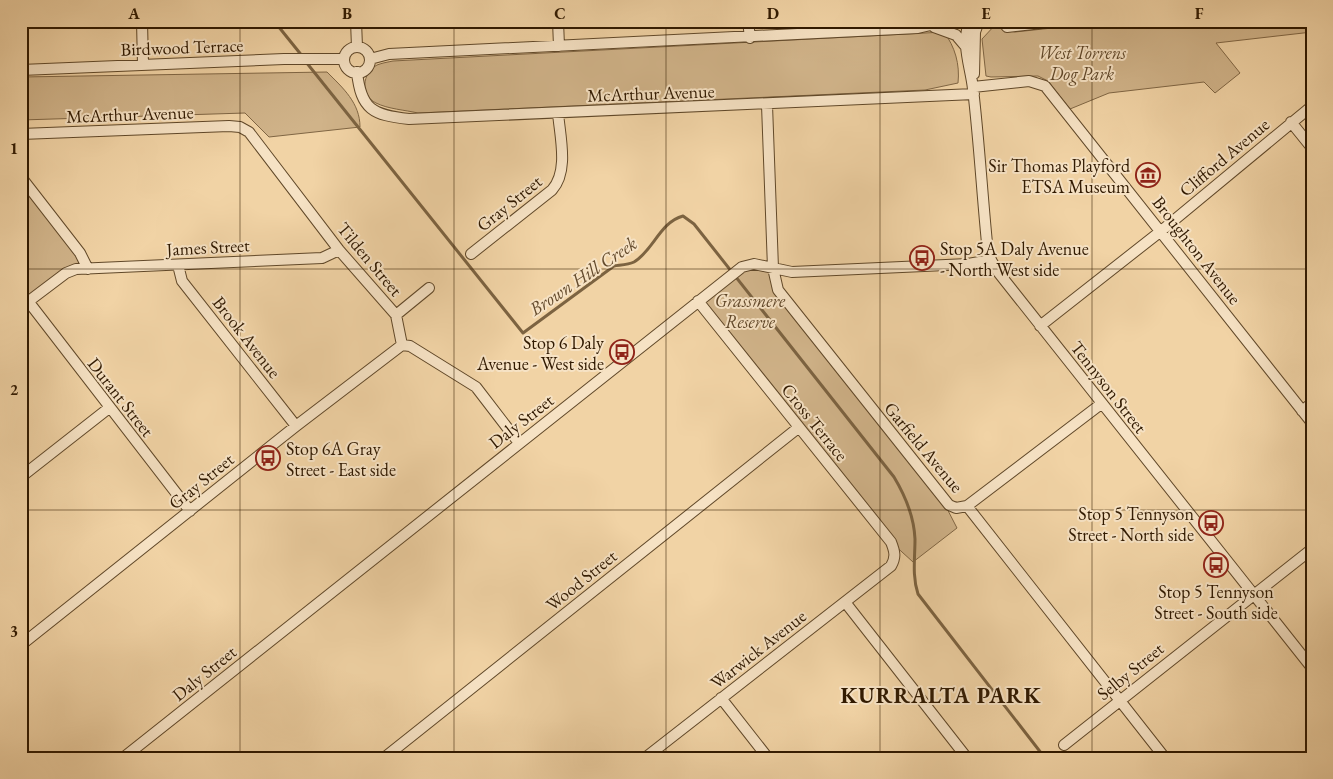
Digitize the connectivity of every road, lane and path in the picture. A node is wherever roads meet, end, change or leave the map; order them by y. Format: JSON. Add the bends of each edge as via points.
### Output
{"nodes":[{"id":1,"x":142,"y":21,"type":"edge"},
{"id":2,"x":356,"y":21,"type":"edge"},
{"id":3,"x":558,"y":21,"type":"edge"},
{"id":4,"x":748,"y":21,"type":"edge"},
{"id":5,"x":948,"y":21,"type":"edge"},
{"id":6,"x":970,"y":21,"type":"edge"},
{"id":7,"x":979,"y":21,"type":"edge"},
{"id":8,"x":1002,"y":21,"type":"edge"},
{"id":9,"x":1060,"y":21,"type":"edge"},
{"id":10,"x":935,"y":24,"type":"edge"},
{"id":11,"x":750,"y":38,"type":"junction"},
{"id":12,"x":559,"y":46,"type":"junction"},
{"id":13,"x":357,"y":47,"type":"junction"},
{"id":14,"x":967,"y":48,"type":"junction"},
{"id":15,"x":344,"y":59,"type":"junction"},
{"id":16,"x":370,"y":59,"type":"junction"},
{"id":17,"x":144,"y":65,"type":"junction"},
{"id":18,"x":21,"y":70,"type":"edge"},
{"id":19,"x":357,"y":72,"type":"junction"},
{"id":20,"x":973,"y":91,"type":"junction"},
{"id":21,"x":767,"y":105,"type":"junction"},
{"id":22,"x":1312,"y":106,"type":"edge"},
{"id":23,"x":558,"y":113,"type":"junction"},
{"id":24,"x":1291,"y":122,"type":"junction"},
{"id":25,"x":240,"y":127,"type":"joint"},
{"id":26,"x":21,"y":134,"type":"edge"},
{"id":27,"x":1312,"y":148,"type":"edge"},
{"id":28,"x":21,"y":177,"type":"edge"},
{"id":29,"x":1161,"y":231,"type":"junction"},
{"id":30,"x":339,"y":250,"type":"junction"},
{"id":31,"x":471,"y":254,"type":"dead end"},
{"id":32,"x":991,"y":260,"type":"junction"},
{"id":33,"x":178,"y":265,"type":"junction"},
{"id":34,"x":773,"y":268,"type":"junction"},
{"id":35,"x":88,"y":269,"type":"junction"},
{"id":36,"x":429,"y":288,"type":"dead end"},
{"id":37,"x":698,"y":301,"type":"junction"},
{"id":38,"x":25,"y":304,"type":"edge"},
{"id":39,"x":396,"y":315,"type":"junction"},
{"id":40,"x":1040,"y":326,"type":"junction"},
{"id":41,"x":402,"y":345,"type":"junction"},
{"id":42,"x":1312,"y":403,"type":"edge"},
{"id":43,"x":1101,"y":404,"type":"junction"},
{"id":44,"x":109,"y":408,"type":"junction"},
{"id":45,"x":1302,"y":411,"type":"junction"},
{"id":46,"x":1312,"y":423,"type":"edge"},
{"id":47,"x":296,"y":426,"type":"junction"},
{"id":48,"x":798,"y":428,"type":"junction"},
{"id":49,"x":518,"y":443,"type":"junction"},
{"id":50,"x":21,"y":477,"type":"edge"},
{"id":51,"x":967,"y":506,"type":"junction"},
{"id":52,"x":190,"y":511,"type":"junction"},
{"id":53,"x":1312,"y":549,"type":"edge"},
{"id":54,"x":890,"y":566,"type":"joint"},
{"id":55,"x":1253,"y":594,"type":"junction"},
{"id":56,"x":845,"y":602,"type":"junction"},
{"id":57,"x":21,"y":645,"type":"edge"},
{"id":58,"x":1312,"y":668,"type":"edge"},
{"id":59,"x":721,"y":698,"type":"junction"},
{"id":60,"x":1119,"y":700,"type":"junction"},
{"id":61,"x":1064,"y":744,"type":"dead end"},
{"id":62,"x":124,"y":758,"type":"edge"},
{"id":63,"x":384,"y":758,"type":"edge"},
{"id":64,"x":645,"y":758,"type":"edge"},
{"id":65,"x":768,"y":758,"type":"edge"},
{"id":66,"x":967,"y":758,"type":"edge"},
{"id":67,"x":1164,"y":758,"type":"edge"}],
"edges":[{"from":1,"to":17,"type":"street"},
{"from":2,"to":13,"type":"street"},
{"from":3,"to":12,"type":"street"},
{"from":4,"to":11,"type":"street"},
{"from":5,"to":10,"type":"street"},
{"from":6,"to":14,"type":"street","name":"Tennyson Street"},
{"from":7,"to":20,"type":"street","name":"Tennyson Street","via":[[974,32],[976,62]]},
{"from":8,"to":9,"type":"street","via":[[1007,27]]},
{"from":10,"to":11,"type":"street"},
{"from":10,"to":14,"type":"street","via":[[956,34]]},
{"from":11,"to":12,"type":"street"},
{"from":12,"to":16,"type":"street","via":[[389,54]]},
{"from":13,"to":15,"type":"street","via":[[350,49]]},
{"from":13,"to":16,"type":"street","via":[[368,52]]},
{"from":14,"to":20,"type":"street","name":"Tennyson Street"},
{"from":15,"to":17,"type":"street","name":"Birdwood Terrace"},
{"from":15,"to":19,"type":"street","via":[[346,66]]},
{"from":16,"to":19,"type":"street","via":[[368,67]]},
{"from":17,"to":18,"type":"street","name":"Birdwood Terrace"},
{"from":19,"to":23,"type":"street","name":"McArthur Avenue","via":[[364,102],[392,117]]},
{"from":20,"to":21,"type":"street","name":"McArthur Avenue"},
{"from":20,"to":29,"type":"street","name":"Broughton Avenue","via":[[1029,81],[1045,86]]},
{"from":20,"to":32,"type":"street","name":"Tennyson Street"},
{"from":21,"to":23,"type":"street","name":"McArthur Avenue"},
{"from":21,"to":34,"type":"street","name":"Garfield Avenue"},
{"from":22,"to":24,"type":"street","name":"Clifford Avenue"},
{"from":23,"to":31,"type":"street","name":"Gray Street","via":[[562,171],[559,182]]},
{"from":24,"to":27,"type":"street"},
{"from":24,"to":29,"type":"street","name":"Clifford Avenue"},
{"from":25,"to":26,"type":"street","name":"McArthur Avenue"},
{"from":25,"to":30,"type":"street","name":"Tilden Street","via":[[262,147]]},
{"from":28,"to":35,"type":"street","via":[[80,253]]},
{"from":29,"to":40,"type":"street","name":"Clifford Avenue"},
{"from":29,"to":45,"type":"street","name":"Broughton Avenue"},
{"from":30,"to":33,"type":"street","name":"James Street","via":[[322,258]]},
{"from":30,"to":39,"type":"street","name":"Tilden Street"},
{"from":32,"to":34,"type":"street","name":"Daly Street","via":[[968,264],[792,272]]},
{"from":32,"to":40,"type":"street","name":"Tennyson Street"},
{"from":33,"to":35,"type":"street","name":"James Street"},
{"from":33,"to":47,"type":"street","name":"Brook Avenue","via":[[182,280]]},
{"from":34,"to":37,"type":"street","name":"Daly Street","via":[[754,264],[742,266]]},
{"from":34,"to":51,"type":"street","name":"Garfield Avenue","via":[[778,290],[941,497],[956,508]]},
{"from":35,"to":38,"type":"street","name":"James Street","via":[[66,272]]},
{"from":36,"to":39,"type":"street"},
{"from":37,"to":48,"type":"street","name":"Cross Terrace"},
{"from":37,"to":49,"type":"street","name":"Daly Street"},
{"from":38,"to":44,"type":"street","name":"Durant Street"},
{"from":39,"to":41,"type":"street","name":"Tilden Street"},
{"from":40,"to":43,"type":"street","name":"Tennyson Street"},
{"from":41,"to":47,"type":"street","name":"Gray Street"},
{"from":41,"to":49,"type":"street","via":[[410,346],[476,387]]},
{"from":42,"to":45,"type":"street"},
{"from":43,"to":51,"type":"street"},
{"from":43,"to":55,"type":"street","name":"Tennyson Street"},
{"from":44,"to":50,"type":"street"},
{"from":44,"to":52,"type":"street","name":"Durant Street"},
{"from":45,"to":46,"type":"street","name":"Broughton Avenue"},
{"from":47,"to":52,"type":"street","name":"Gray Street"},
{"from":48,"to":54,"type":"street","name":"Cross Terrace","via":[[891,542],[895,559]]},
{"from":48,"to":63,"type":"street","name":"Wood Street"},
{"from":49,"to":62,"type":"street","name":"Daly Street"},
{"from":51,"to":60,"type":"street","name":"Garfield Avenue"},
{"from":52,"to":57,"type":"street","name":"Gray Street"},
{"from":53,"to":55,"type":"street","name":"Selby Street"},
{"from":54,"to":56,"type":"street","name":"Warwick Avenue"},
{"from":55,"to":58,"type":"street","name":"Tennyson Street"},
{"from":55,"to":60,"type":"street","name":"Selby Street"},
{"from":56,"to":59,"type":"street","name":"Warwick Avenue"},
{"from":56,"to":66,"type":"street"},
{"from":59,"to":64,"type":"street","name":"Warwick Avenue"},
{"from":59,"to":65,"type":"street"},
{"from":60,"to":61,"type":"street","name":"Selby Street"},
{"from":60,"to":67,"type":"street","name":"Garfield Avenue"}]}
